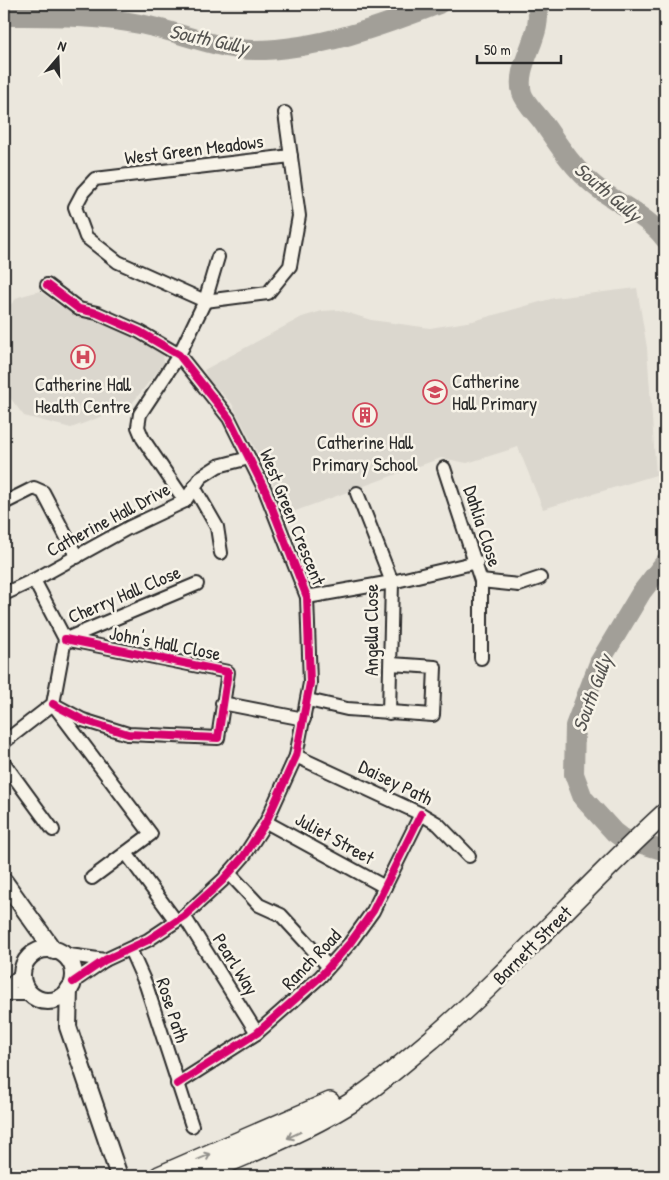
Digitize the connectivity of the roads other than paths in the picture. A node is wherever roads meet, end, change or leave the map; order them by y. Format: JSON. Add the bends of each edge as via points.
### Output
{"nodes":[{"id":1,"x":285,"y":113,"type":"dead end"},
{"id":2,"x":291,"y":156,"type":"junction"},
{"id":3,"x":218,"y":257,"type":"dead end"},
{"id":4,"x":47,"y":285,"type":"dead end"},
{"id":5,"x":205,"y":301,"type":"junction"},
{"id":6,"x":179,"y":355,"type":"junction"},
{"id":7,"x":249,"y":458,"type":"junction"},
{"id":8,"x":444,"y":468,"type":"dead end"},
{"id":9,"x":194,"y":487,"type":"junction"},
{"id":10,"x":357,"y":493,"type":"dead end"},
{"id":11,"x":185,"y":501,"type":"junction"},
{"id":12,"x":4,"y":502,"type":"edge"},
{"id":13,"x":221,"y":553,"type":"dead end"},
{"id":14,"x":77,"y":556,"type":"junction"},
{"id":15,"x":477,"y":562,"type":"junction"},
{"id":16,"x":540,"y":578,"type":"dead end"},
{"id":17,"x":34,"y":580,"type":"junction"},
{"id":18,"x":481,"y":581,"type":"junction"},
{"id":19,"x":392,"y":582,"type":"junction"},
{"id":20,"x":197,"y":584,"type":"dead end"},
{"id":21,"x":4,"y":594,"type":"edge"},
{"id":22,"x":307,"y":597,"type":"junction"},
{"id":23,"x":64,"y":639,"type":"junction"},
{"id":24,"x":481,"y":658,"type":"dead end"},
{"id":25,"x":390,"y":664,"type":"junction"},
{"id":26,"x":308,"y":700,"type":"junction"},
{"id":27,"x":222,"y":703,"type":"junction"},
{"id":28,"x":53,"y":704,"type":"junction"},
{"id":29,"x":389,"y":713,"type":"junction"},
{"id":30,"x":304,"y":719,"type":"junction"},
{"id":31,"x":4,"y":742,"type":"edge"},
{"id":32,"x":296,"y":756,"type":"junction"},
{"id":33,"x":4,"y":763,"type":"edge"},
{"id":34,"x":665,"y":813,"type":"edge"},
{"id":35,"x":421,"y":814,"type":"junction"},
{"id":36,"x":266,"y":822,"type":"junction"},
{"id":37,"x":53,"y":830,"type":"dead end"},
{"id":38,"x":126,"y":853,"type":"junction"},
{"id":39,"x":469,"y":856,"type":"dead end"},
{"id":40,"x":229,"y":873,"type":"junction"},
{"id":41,"x":92,"y":878,"type":"dead end"},
{"id":42,"x":4,"y":881,"type":"edge"},
{"id":43,"x":385,"y":887,"type":"junction"},
{"id":44,"x":180,"y":918,"type":"junction"},
{"id":45,"x":32,"y":923,"type":"junction"},
{"id":46,"x":130,"y":949,"type":"junction"},
{"id":47,"x":58,"y":952,"type":"junction"},
{"id":48,"x":105,"y":960,"type":"junction"},
{"id":49,"x":25,"y":966,"type":"junction"},
{"id":50,"x":328,"y":966,"type":"junction"},
{"id":51,"x":71,"y":986,"type":"junction"},
{"id":52,"x":4,"y":993,"type":"edge"},
{"id":53,"x":36,"y":997,"type":"junction"},
{"id":54,"x":68,"y":1027,"type":"junction"},
{"id":55,"x":257,"y":1033,"type":"junction"},
{"id":56,"x":394,"y":1071,"type":"junction"},
{"id":57,"x":176,"y":1084,"type":"junction"},
{"id":58,"x":192,"y":1126,"type":"dead end"},
{"id":59,"x":119,"y":1176,"type":"edge"},
{"id":60,"x":159,"y":1176,"type":"edge"},
{"id":61,"x":196,"y":1176,"type":"edge"}],
"edges":[{"from":1,"to":2,"type":"street"},
{"from":2,"to":5,"type":"street","name":"West Green Meadows","via":[[299,216],[290,266],[268,293]]},
{"from":2,"to":5,"type":"street","name":"West Green Meadows","via":[[95,179],[83,192],[75,207],[86,237],[118,262]]},
{"from":3,"to":5,"type":"street"},
{"from":4,"to":6,"type":"street","name":"West Green Crescent","via":[[80,309],[98,313],[140,332]]},
{"from":5,"to":6,"type":"street"},
{"from":6,"to":7,"type":"street","name":"West Green Crescent","via":[[229,418]]},
{"from":6,"to":11,"type":"street","via":[[140,414],[138,427]]},
{"from":7,"to":9,"type":"street","name":"Catherine Hall Drive","via":[[218,466],[200,477]]},
{"from":7,"to":22,"type":"street","name":"West Green Crescent"},
{"from":8,"to":15,"type":"street","name":"Dahlia Close"},
{"from":9,"to":11,"type":"street","name":"Catherine Hall Drive"},
{"from":9,"to":13,"type":"street","via":[[217,527]]},
{"from":10,"to":19,"type":"street","name":"Angella Close"},
{"from":11,"to":14,"type":"street","name":"Catherine Hall Drive"},
{"from":12,"to":14,"type":"street","via":[[34,488],[39,489]]},
{"from":14,"to":17,"type":"street","name":"Catherine Hall Drive"},
{"from":15,"to":18,"type":"street","name":"Dahlia Close"},
{"from":15,"to":19,"type":"street"},
{"from":16,"to":18,"type":"street","via":[[519,585]]},
{"from":17,"to":21,"type":"street","name":"Catherine Hall Drive"},
{"from":17,"to":23,"type":"street"},
{"from":18,"to":24,"type":"street","name":"Dahlia Close"},
{"from":19,"to":22,"type":"street"},
{"from":19,"to":25,"type":"street","name":"Angella Close"},
{"from":20,"to":23,"type":"street","name":"Cherry Hall Close"},
{"from":22,"to":26,"type":"street","name":"West Green Crescent"},
{"from":23,"to":27,"type":"street","name":"John's Hall Close","via":[[228,672]]},
{"from":23,"to":28,"type":"street"},
{"from":25,"to":29,"type":"street","name":"Angella Close"},
{"from":25,"to":29,"type":"street","via":[[436,668],[432,715]]},
{"from":26,"to":29,"type":"street","via":[[347,709]]},
{"from":26,"to":30,"type":"street","name":"West Green Crescent"},
{"from":27,"to":28,"type":"street","via":[[218,738],[128,734],[83,720]]},
{"from":27,"to":30,"type":"street"},
{"from":28,"to":31,"type":"street"},
{"from":28,"to":38,"type":"street","via":[[152,834]]},
{"from":30,"to":32,"type":"street","name":"West Green Crescent"},
{"from":32,"to":35,"type":"street","name":"Daisey Path"},
{"from":32,"to":36,"type":"street","name":"West Green Crescent"},
{"from":33,"to":37,"type":"street"},
{"from":34,"to":56,"type":"main road","name":"Barnett Street","via":[[473,1004]]},
{"from":35,"to":39,"type":"street","name":"Daisey Path","via":[[438,824]]},
{"from":35,"to":43,"type":"street","name":"Ranch Road"},
{"from":36,"to":40,"type":"street","name":"West Green Crescent"},
{"from":36,"to":43,"type":"street","name":"Juliet Street"},
{"from":38,"to":41,"type":"street"},
{"from":38,"to":44,"type":"street","name":"Pearl Way"},
{"from":40,"to":44,"type":"street","name":"West Green Crescent"},
{"from":40,"to":50,"type":"street","via":[[259,905],[280,915]]},
{"from":42,"to":45,"type":"street"},
{"from":43,"to":50,"type":"street","name":"Ranch Road","via":[[373,911],[350,943]]},
{"from":44,"to":46,"type":"street","name":"West Green Crescent"},
{"from":44,"to":55,"type":"street","name":"Pearl Way"},
{"from":45,"to":47,"type":"street"},
{"from":45,"to":49,"type":"street"},
{"from":46,"to":48,"type":"street","name":"West Green Crescent"},
{"from":46,"to":57,"type":"street","name":"Rose Path","via":[[146,985]]},
{"from":47,"to":48,"type":"street"},
{"from":47,"to":49,"type":"street","via":[[38,951]]},
{"from":47,"to":51,"type":"street","via":[[72,966]]},
{"from":48,"to":51,"type":"street","name":"West Green Crescent"},
{"from":49,"to":52,"type":"street"},
{"from":49,"to":53,"type":"street","via":[[24,985]]},
{"from":50,"to":55,"type":"street","name":"Ranch Road"},
{"from":51,"to":53,"type":"street","via":[[57,1000]]},
{"from":51,"to":54,"type":"street"},
{"from":52,"to":53,"type":"street"},
{"from":53,"to":54,"type":"street"},
{"from":54,"to":59,"type":"street"},
{"from":55,"to":57,"type":"street","name":"Ranch Road"},
{"from":60,"to":56,"type":"main road","name":"Barnett Street","one_way":true,"via":[[295,1119]]},
{"from":56,"to":61,"type":"main road","name":"Barnett Street","one_way":true,"via":[[350,1103],[298,1134]]},
{"from":57,"to":58,"type":"street","name":"Rose Path"}]}
